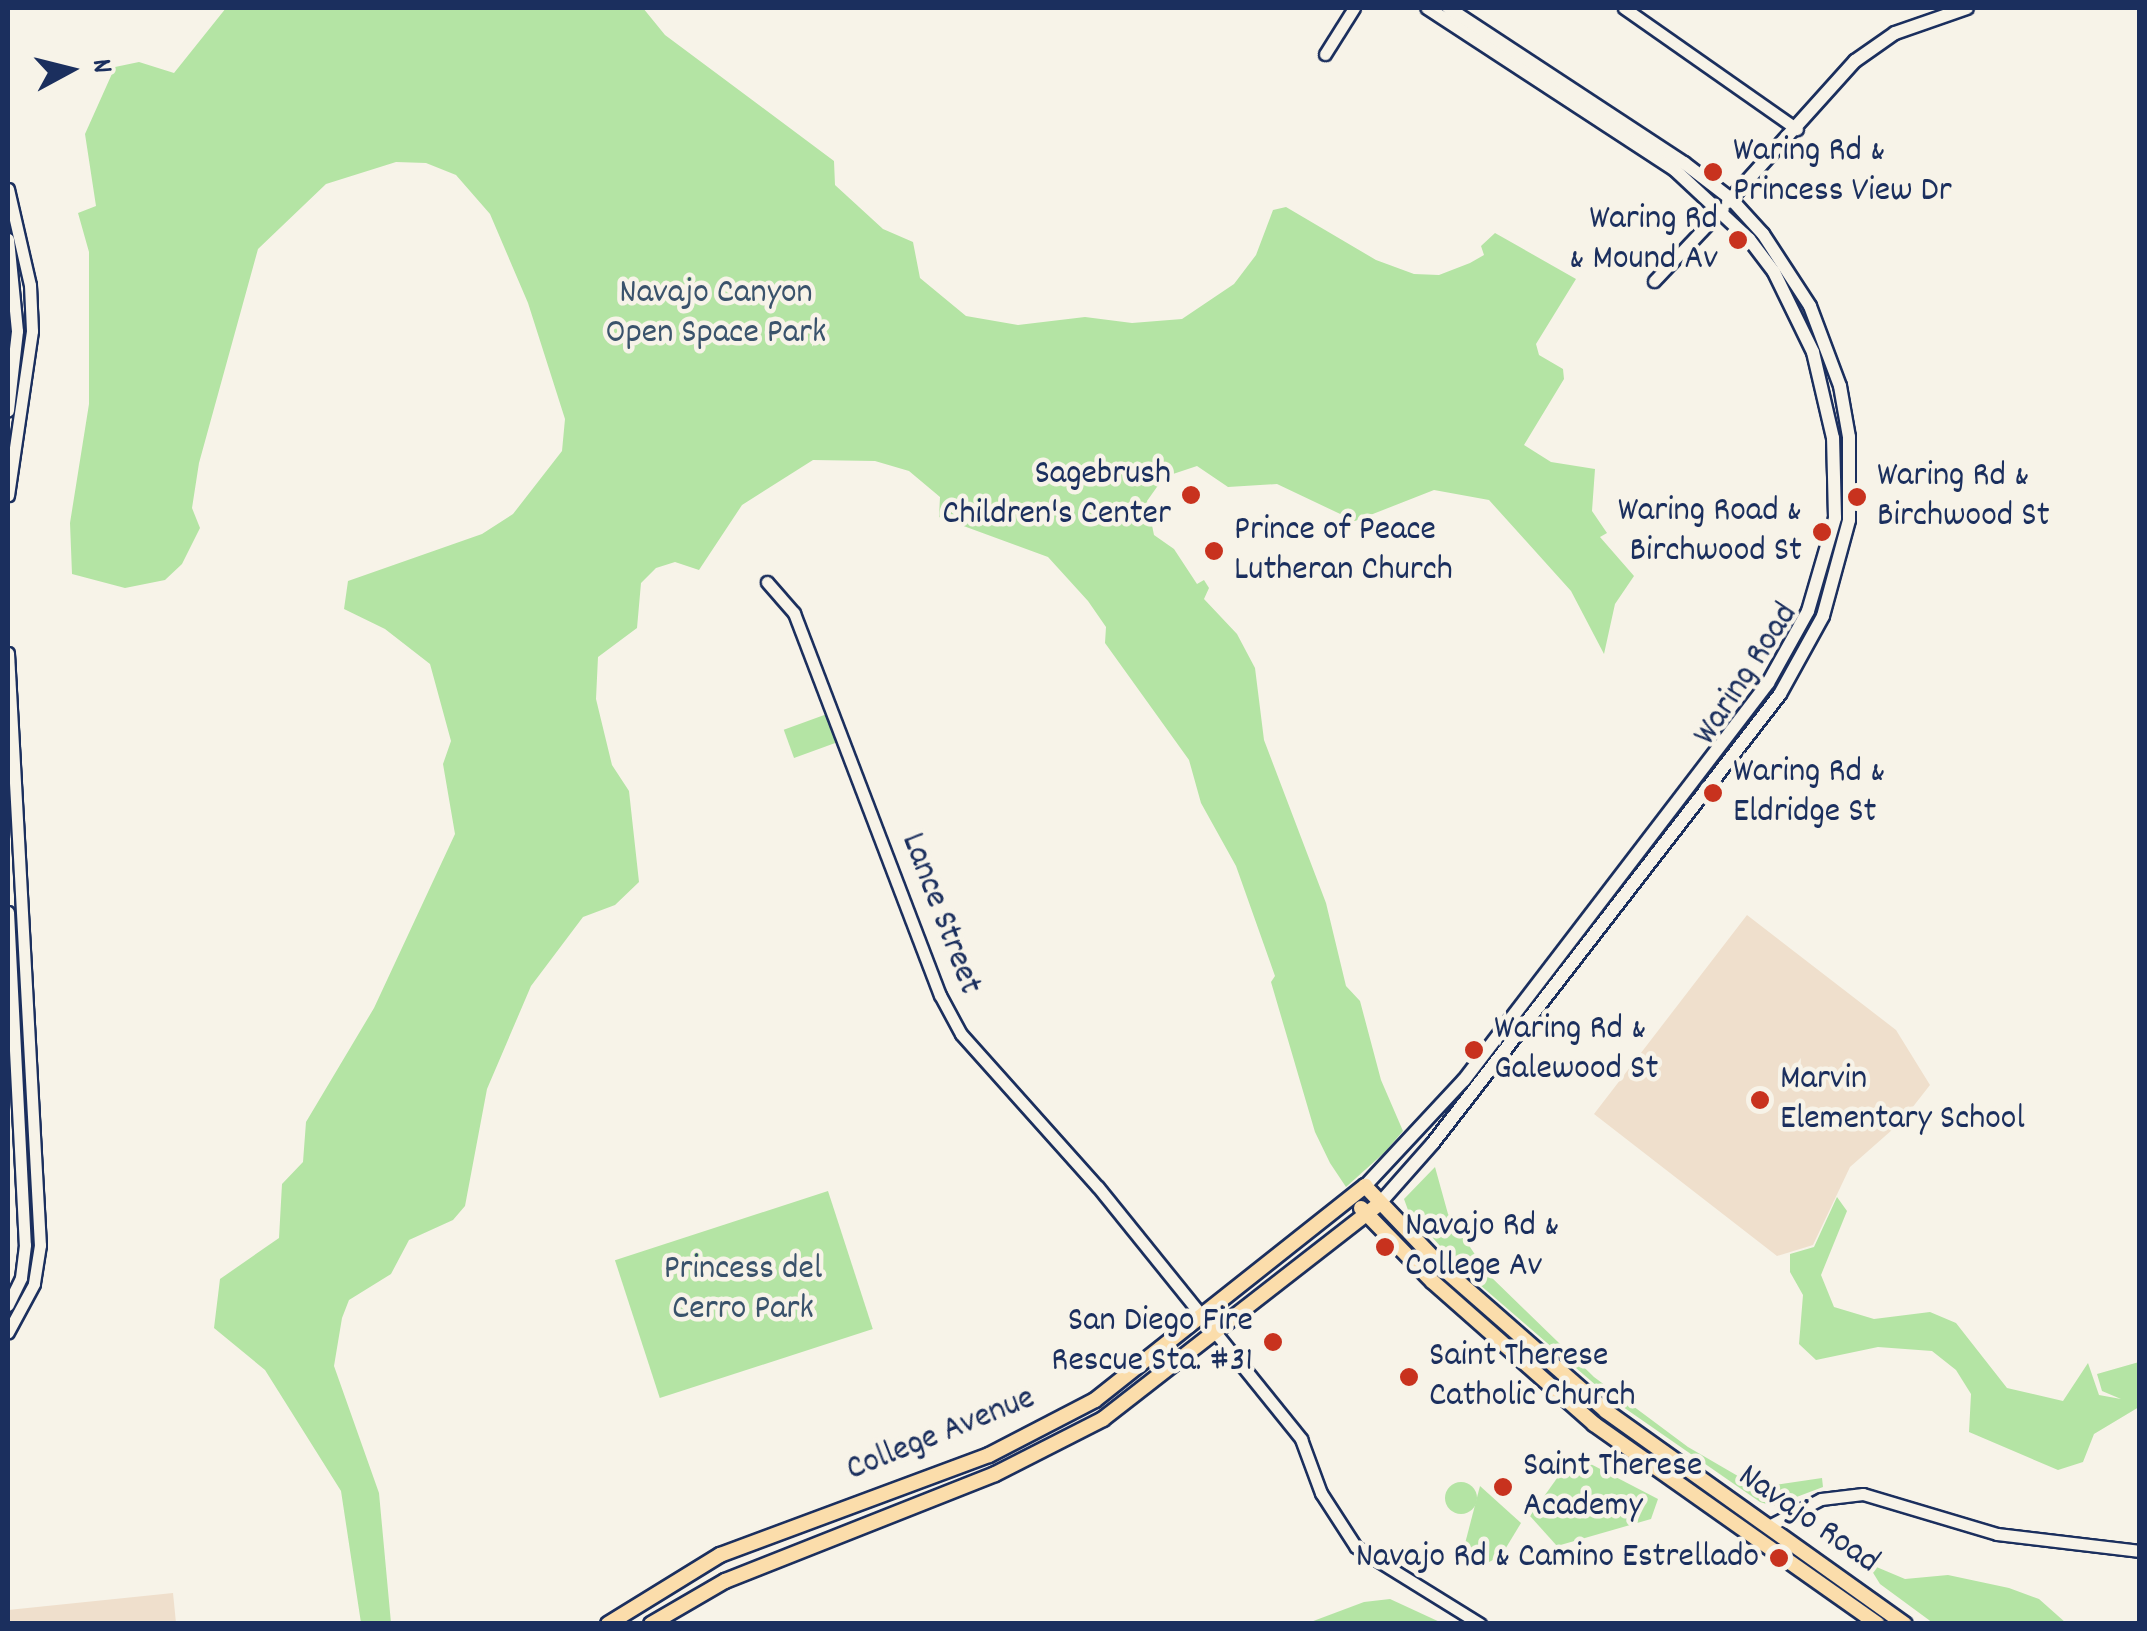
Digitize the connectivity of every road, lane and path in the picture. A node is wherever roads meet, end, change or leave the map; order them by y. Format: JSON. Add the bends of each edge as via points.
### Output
{"nodes":[{"id":1,"x":1354,"y":8,"type":"edge"},
{"id":2,"x":1427,"y":8,"type":"edge"},
{"id":3,"x":1448,"y":8,"type":"edge"},
{"id":4,"x":1624,"y":8,"type":"edge"},
{"id":5,"x":1967,"y":8,"type":"edge"},
{"id":6,"x":1325,"y":54,"type":"dead end"},
{"id":7,"x":1797,"y":128,"type":"junction"},
{"id":8,"x":8,"y":189,"type":"edge"},
{"id":9,"x":1727,"y":203,"type":"junction"},
{"id":10,"x":8,"y":239,"type":"edge"},
{"id":11,"x":1654,"y":281,"type":"dead end"},
{"id":12,"x":8,"y":410,"type":"edge"},
{"id":13,"x":8,"y":496,"type":"edge"},
{"id":14,"x":766,"y":582,"type":"dead end"},
{"id":15,"x":8,"y":652,"type":"edge"},
{"id":16,"x":8,"y":912,"type":"edge"},
{"id":17,"x":1365,"y":1186,"type":"junction"},
{"id":18,"x":1352,"y":1198,"type":"junction"},
{"id":19,"x":1380,"y":1203,"type":"junction"},
{"id":20,"x":1367,"y":1215,"type":"junction"},
{"id":21,"x":8,"y":1305,"type":"edge"},
{"id":22,"x":1206,"y":1319,"type":"junction"},
{"id":23,"x":8,"y":1332,"type":"edge"},
{"id":24,"x":1218,"y":1334,"type":"junction"},
{"id":25,"x":1672,"y":1460,"type":"junction"},
{"id":26,"x":1663,"y":1474,"type":"junction"},
{"id":27,"x":1766,"y":1527,"type":"junction"},
{"id":28,"x":2140,"y":1551,"type":"edge"},
{"id":29,"x":608,"y":1624,"type":"edge"},
{"id":30,"x":651,"y":1624,"type":"edge"},
{"id":31,"x":1480,"y":1624,"type":"edge"},
{"id":32,"x":1878,"y":1624,"type":"edge"},
{"id":33,"x":1905,"y":1624,"type":"edge"}],
"edges":[{"from":1,"to":6,"type":"street"},
{"from":2,"to":9,"type":"main road","name":"Waring Road"},
{"from":3,"to":9,"type":"main road","name":"Waring Road"},
{"from":4,"to":7,"type":"street"},
{"from":5,"to":7,"type":"main road","via":[[1878,44],[1835,81]]},
{"from":7,"to":9,"type":"main road"},
{"from":8,"to":13,"type":"street","via":[[30,285],[32,331]]},
{"from":9,"to":11,"type":"street"},
{"from":9,"to":17,"type":"main road","name":"Waring Road","via":[[1788,297],[1825,392],[1835,518],[1808,612],[1768,683],[1474,1068]]},
{"from":9,"to":19,"type":"main road","name":"Waring Road","via":[[1787,266],[1822,332],[1840,386],[1849,437],[1849,520],[1823,616],[1780,694],[1434,1143]]},
{"from":10,"to":12,"type":"street","via":[[18,331]]},
{"from":14,"to":22,"type":"street","name":"Lance Street","via":[[794,613],[952,1020]]},
{"from":15,"to":23,"type":"street","via":[[40,1245],[34,1284]]},
{"from":16,"to":21,"type":"street","via":[[26,1245]]},
{"from":17,"to":18,"type":"main road","name":"College Avenue"},
{"from":17,"to":19,"type":"main road","name":"Navajo Road"},
{"from":18,"to":20,"type":"main road","name":"Navajo Road"},
{"from":18,"to":22,"type":"main road","name":"College Avenue"},
{"from":19,"to":20,"type":"main road","name":"College Avenue"},
{"from":19,"to":25,"type":"main road","name":"Navajo Road","via":[[1547,1362]]},
{"from":20,"to":24,"type":"main road","name":"College Avenue"},
{"from":20,"to":26,"type":"main road","name":"Navajo Road","via":[[1535,1375]]},
{"from":22,"to":24,"type":"street","name":"Lance Street"},
{"from":22,"to":29,"type":"main road","name":"College Avenue","via":[[1095,1400],[1026,1438],[720,1555]]},
{"from":24,"to":30,"type":"main road","name":"College Avenue","via":[[1103,1419],[1025,1460],[776,1558]]},
{"from":24,"to":31,"type":"street","name":"Lance Street","via":[[1301,1439],[1321,1493],[1356,1547]]},
{"from":25,"to":26,"type":"main road"},
{"from":25,"to":27,"type":"main road","name":"Navajo Road"},
{"from":26,"to":32,"type":"main road","name":"Navajo Road"},
{"from":27,"to":28,"type":"street","via":[[1822,1499],[1863,1494],[1997,1534]]},
{"from":27,"to":33,"type":"main road","name":"Navajo Road"}]}
